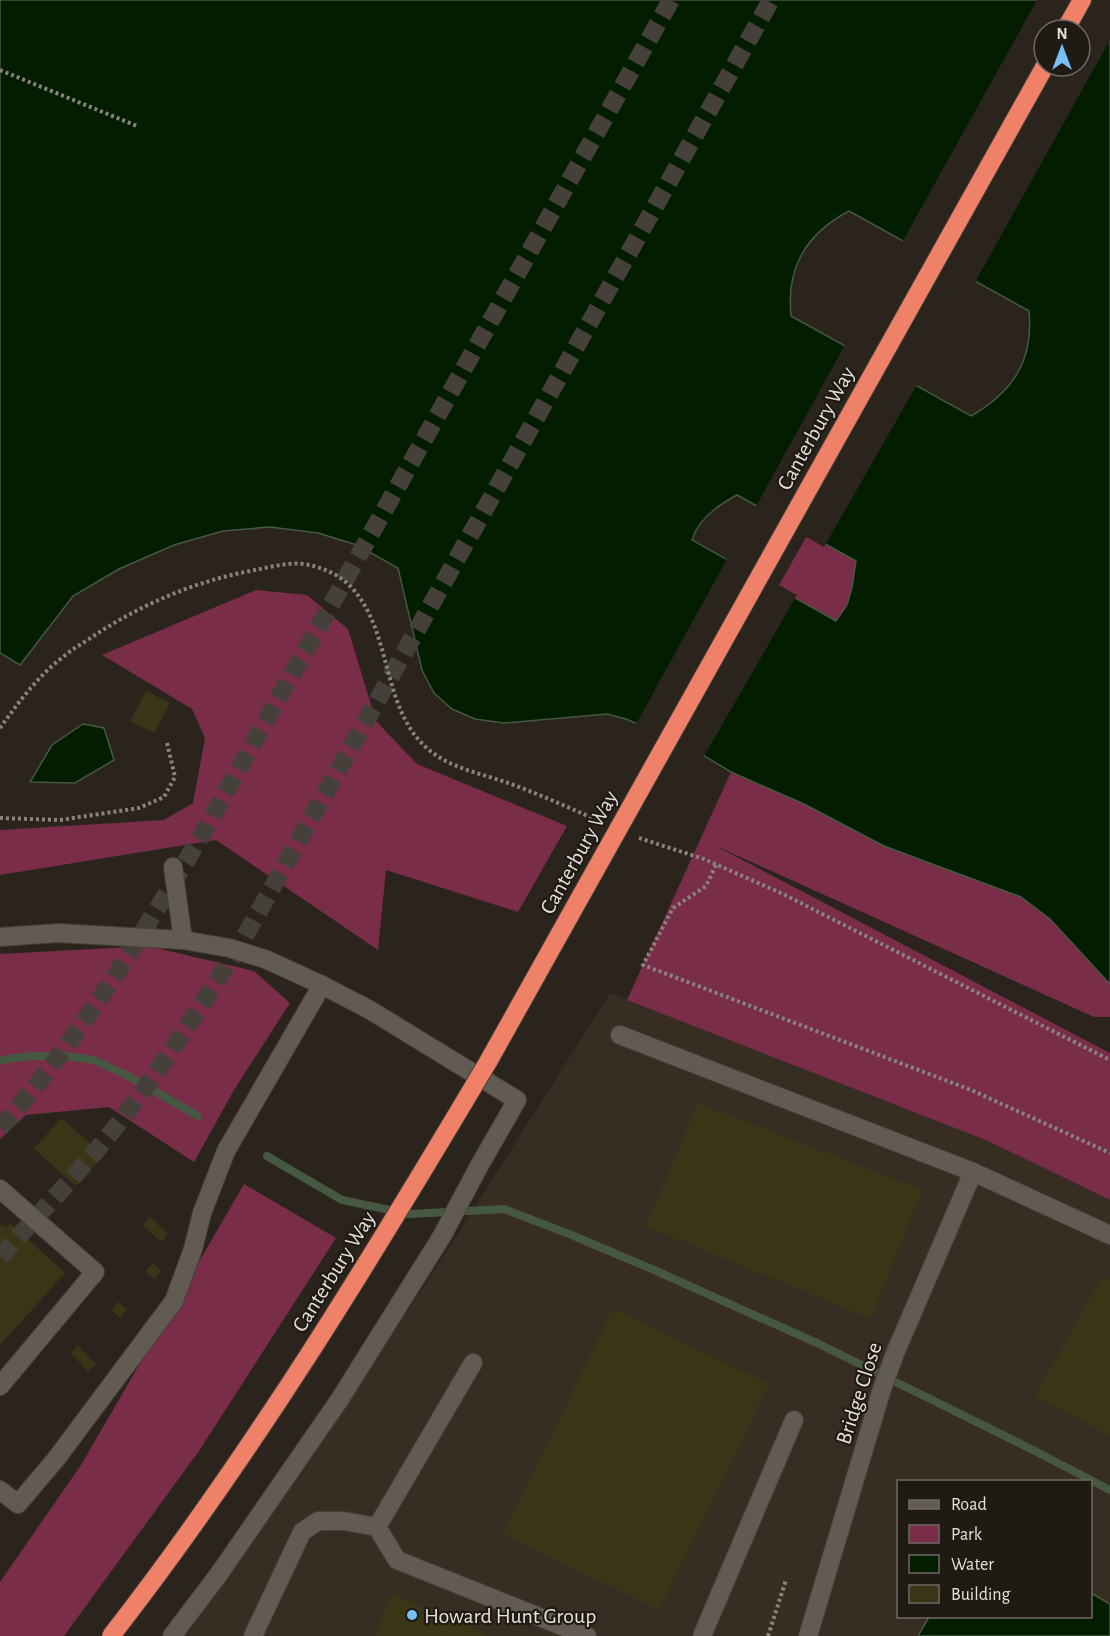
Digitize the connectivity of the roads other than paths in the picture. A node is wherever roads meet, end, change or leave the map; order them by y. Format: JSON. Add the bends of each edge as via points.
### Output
{"nodes":[{"id":1,"x":1082,"y":0,"type":"edge"},
{"id":2,"x":1072,"y":18,"type":"edge"},
{"id":3,"x":1038,"y":78,"type":"edge"},
{"id":4,"x":173,"y":867,"type":"dead end"},
{"id":5,"x":0,"y":937,"type":"edge"},
{"id":6,"x":183,"y":940,"type":"junction"},
{"id":7,"x":322,"y":985,"type":"junction"},
{"id":8,"x":620,"y":1035,"type":"dead end"},
{"id":9,"x":973,"y":1172,"type":"junction"},
{"id":10,"x":0,"y":1189,"type":"edge"},
{"id":11,"x":1110,"y":1235,"type":"edge"},
{"id":12,"x":473,"y":1363,"type":"dead end"},
{"id":13,"x":0,"y":1386,"type":"edge"},
{"id":14,"x":794,"y":1420,"type":"dead end"},
{"id":15,"x":0,"y":1490,"type":"edge"},
{"id":16,"x":377,"y":1527,"type":"junction"},
{"id":17,"x":111,"y":1636,"type":"edge"},
{"id":18,"x":172,"y":1636,"type":"edge"},
{"id":19,"x":253,"y":1636,"type":"edge"},
{"id":20,"x":586,"y":1636,"type":"edge"},
{"id":21,"x":702,"y":1636,"type":"edge"},
{"id":22,"x":808,"y":1636,"type":"edge"}],
"edges":[{"from":1,"to":2,"type":"highway"},
{"from":3,"to":17,"type":"highway","name":"Canterbury Way","bridge":true,"via":[[482,1072],[299,1370],[230,1474]]},
{"from":4,"to":6,"type":"street"},
{"from":5,"to":6,"type":"street","via":[[58,933]]},
{"from":6,"to":7,"type":"street","via":[[265,959]]},
{"from":7,"to":15,"type":"street","via":[[226,1151],[174,1301],[56,1460],[18,1504]]},
{"from":7,"to":18,"type":"street","via":[[517,1100],[442,1236],[340,1399]]},
{"from":8,"to":9,"type":"street"},
{"from":9,"to":11,"type":"street"},
{"from":9,"to":22,"type":"street","name":"Bridge Close","via":[[882,1389]]},
{"from":10,"to":13,"type":"street","via":[[95,1272]]},
{"from":12,"to":16,"type":"street"},
{"from":14,"to":21,"type":"street"},
{"from":16,"to":19,"type":"street","via":[[318,1521],[302,1532]]},
{"from":16,"to":20,"type":"street","via":[[397,1560]]}]}
